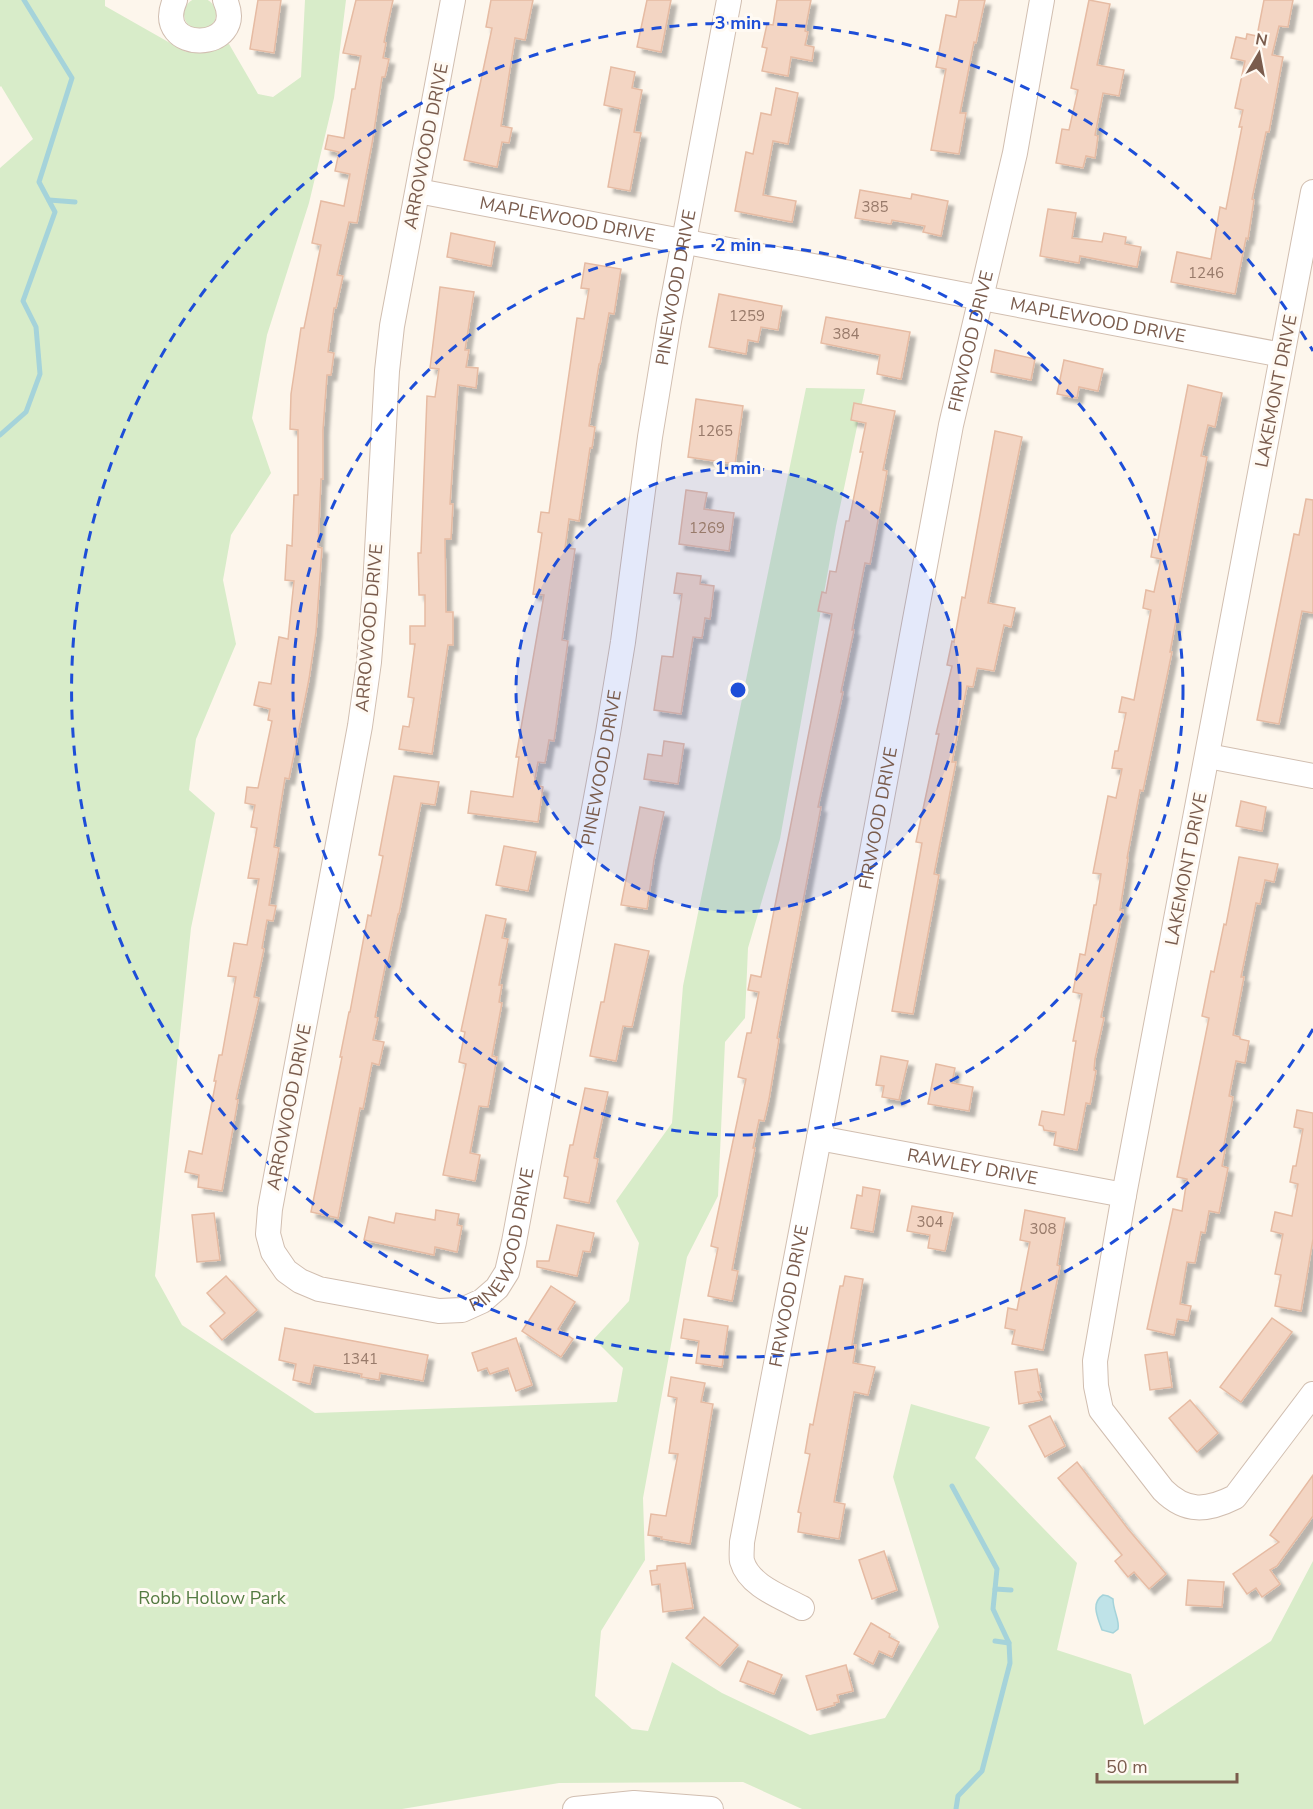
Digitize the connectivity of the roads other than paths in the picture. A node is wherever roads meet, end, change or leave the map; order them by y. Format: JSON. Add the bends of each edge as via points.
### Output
{"nodes":[{"id":1,"x":175,"y":0,"type":"edge"},
{"id":2,"x":225,"y":0,"type":"edge"},
{"id":3,"x":453,"y":0,"type":"edge"},
{"id":4,"x":729,"y":0,"type":"edge"},
{"id":5,"x":1042,"y":0,"type":"edge"},
{"id":6,"x":418,"y":191,"type":"junction"},
{"id":7,"x":1313,"y":192,"type":"edge"},
{"id":8,"x":684,"y":243,"type":"junction"},
{"id":9,"x":982,"y":299,"type":"junction"},
{"id":10,"x":1282,"y":355,"type":"junction"},
{"id":11,"x":1208,"y":756,"type":"junction"},
{"id":12,"x":1313,"y":776,"type":"edge"},
{"id":13,"x":819,"y":1138,"type":"junction"},
{"id":14,"x":1124,"y":1195,"type":"junction"},
{"id":15,"x":273,"y":1252,"type":"joint"},
{"id":16,"x":1313,"y":1394,"type":"edge"},
{"id":17,"x":802,"y":1608,"type":"dead end"},
{"id":18,"x":574,"y":1809,"type":"edge"},
{"id":19,"x":706,"y":1809,"type":"edge"}],
"edges":[{"from":1,"to":2,"type":"street","via":[[171,18],[176,29],[184,38],[196,42],[208,41],[225,27],[229,17]]},
{"from":3,"to":6,"type":"street","name":"ARROWOOD DRIVE"},
{"from":4,"to":8,"type":"street","name":"PINEWOOD DRIVE"},
{"from":5,"to":9,"type":"street","name":"FIRWOOD DRIVE","via":[[1015,153]]},
{"from":6,"to":8,"type":"street","name":"MAPLEWOOD DRIVE"},
{"from":6,"to":15,"type":"street","name":"ARROWOOD DRIVE","via":[[387,371],[369,662],[270,1209],[268,1234]]},
{"from":7,"to":10,"type":"street","name":"LAKEMONT DRIVE"},
{"from":8,"to":9,"type":"street","name":"MAPLEWOOD DRIVE"},
{"from":8,"to":15,"type":"street","name":"PINEWOOD DRIVE","via":[[650,437],[608,733],[507,1272],[482,1301],[462,1310],[439,1311],[320,1289],[286,1271]]},
{"from":9,"to":10,"type":"street","name":"MAPLEWOOD DRIVE"},
{"from":9,"to":13,"type":"street","name":"FIRWOOD DRIVE","via":[[951,425]]},
{"from":10,"to":11,"type":"street","name":"LAKEMONT DRIVE"},
{"from":11,"to":12,"type":"street"},
{"from":11,"to":14,"type":"street","name":"LAKEMONT DRIVE"},
{"from":13,"to":14,"type":"street","name":"RAWLEY DRIVE"},
{"from":13,"to":17,"type":"street","name":"FIRWOOD DRIVE","via":[[742,1542],[742,1561],[751,1577]]},
{"from":14,"to":16,"type":"street","name":"LAKEMONT DRIVE","via":[[1095,1361],[1096,1386],[1101,1410],[1163,1490],[1174,1500],[1194,1508],[1218,1505],[1235,1497]]},
{"from":18,"to":19,"type":"street","via":[[634,1803]]}]}
